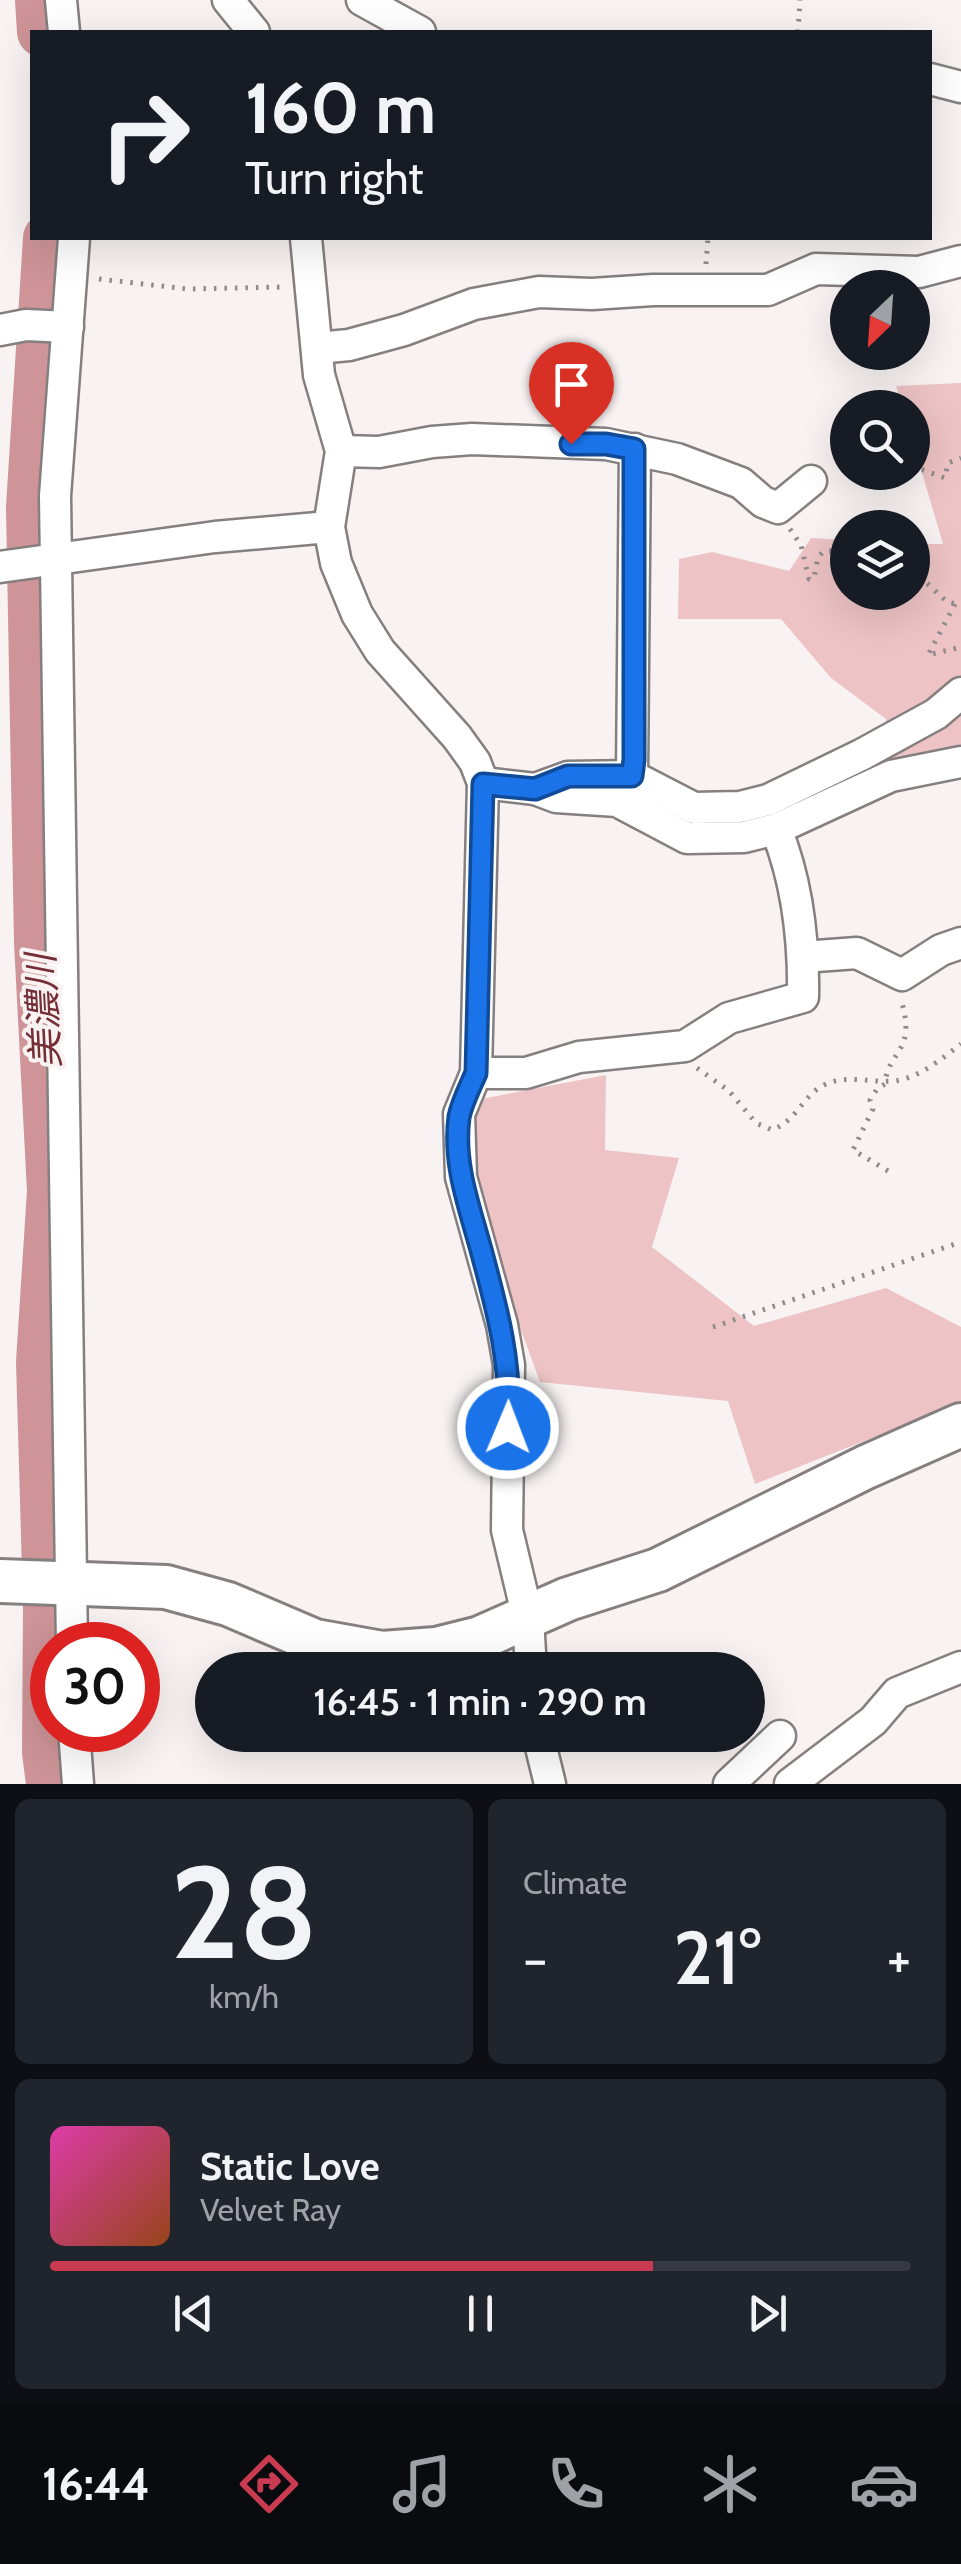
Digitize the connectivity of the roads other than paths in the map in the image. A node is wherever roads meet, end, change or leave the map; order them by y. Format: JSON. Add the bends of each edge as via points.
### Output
{"nodes":[{"id":1,"x":62,"y":0,"type":"edge"},
{"id":2,"x":228,"y":0,"type":"edge"},
{"id":3,"x":362,"y":0,"type":"edge"},
{"id":4,"x":64,"y":30,"type":"edge"},
{"id":5,"x":252,"y":30,"type":"edge"},
{"id":6,"x":416,"y":30,"type":"edge"},
{"id":7,"x":932,"y":79,"type":"edge"},
{"id":8,"x":961,"y":86,"type":"edge"},
{"id":9,"x":74,"y":240,"type":"edge"},
{"id":10,"x":306,"y":240,"type":"edge"},
{"id":11,"x":961,"y":261,"type":"edge"},
{"id":12,"x":68,"y":327,"type":"junction"},
{"id":13,"x":13,"y":328,"type":"edge"},
{"id":14,"x":317,"y":348,"type":"junction"},
{"id":15,"x":634,"y":449,"type":"junction"},
{"id":16,"x":340,"y":450,"type":"junction"},
{"id":17,"x":811,"y":480,"type":"dead end"},
{"id":18,"x":329,"y":527,"type":"junction"},
{"id":19,"x":58,"y":560,"type":"junction"},
{"id":20,"x":0,"y":567,"type":"edge"},
{"id":21,"x":961,"y":693,"type":"edge"},
{"id":22,"x":961,"y":762,"type":"edge"},
{"id":23,"x":632,"y":776,"type":"junction"},
{"id":24,"x":483,"y":784,"type":"junction"},
{"id":25,"x":535,"y":789,"type":"junction"},
{"id":26,"x":776,"y":829,"type":"junction"},
{"id":27,"x":961,"y":942,"type":"edge"},
{"id":28,"x":804,"y":957,"type":"junction"},
{"id":29,"x":476,"y":1073,"type":"junction"},
{"id":30,"x":961,"y":1425,"type":"edge"},
{"id":31,"x":0,"y":1581,"type":"edge"},
{"id":32,"x":71,"y":1582,"type":"junction"},
{"id":33,"x":528,"y":1618,"type":"junction"},
{"id":34,"x":72,"y":1622,"type":"edge"},
{"id":35,"x":530,"y":1652,"type":"edge"},
{"id":36,"x":961,"y":1667,"type":"edge"},
{"id":37,"x":780,"y":1736,"type":"dead end"},
{"id":38,"x":76,"y":1752,"type":"edge"},
{"id":39,"x":542,"y":1752,"type":"edge"},
{"id":40,"x":78,"y":1784,"type":"edge"},
{"id":41,"x":550,"y":1784,"type":"edge"},
{"id":42,"x":729,"y":1784,"type":"edge"},
{"id":43,"x":790,"y":1784,"type":"edge"}],
"edges":[{"from":1,"to":4,"type":"street"},
{"from":2,"to":5,"type":"street"},
{"from":3,"to":6,"type":"street"},
{"from":7,"to":8,"type":"street"},
{"from":9,"to":12,"type":"street"},
{"from":10,"to":14,"type":"street"},
{"from":11,"to":14,"type":"street","via":[[919,272],[816,270],[768,290],[539,292]]},
{"from":12,"to":13,"type":"street"},
{"from":12,"to":19,"type":"street","via":[[55,496]]},
{"from":14,"to":16,"type":"street"},
{"from":15,"to":16,"type":"street","via":[[472,439],[379,452]]},
{"from":15,"to":17,"type":"street","via":[[741,484],[778,508]]},
{"from":15,"to":23,"type":"street"},
{"from":16,"to":18,"type":"street"},
{"from":18,"to":19,"type":"street"},
{"from":18,"to":24,"type":"street","via":[[357,614],[380,651],[457,737]]},
{"from":19,"to":20,"type":"street"},
{"from":19,"to":32,"type":"street"},
{"from":21,"to":23,"type":"street","via":[[936,714],[768,800],[694,808]]},
{"from":22,"to":26,"type":"street","via":[[891,776]]},
{"from":23,"to":25,"type":"street","via":[[568,776]]},
{"from":24,"to":25,"type":"street"},
{"from":24,"to":29,"type":"street"},
{"from":25,"to":26,"type":"street","via":[[617,801],[688,838]]},
{"from":26,"to":28,"type":"street"},
{"from":27,"to":28,"type":"street","via":[[907,973],[857,953]]},
{"from":28,"to":29,"type":"street","via":[[803,997],[728,1018],[680,1047],[578,1056],[526,1073]]},
{"from":29,"to":33,"type":"street","via":[[460,1114],[461,1177],[509,1365],[507,1530]]},
{"from":30,"to":33,"type":"street","via":[[658,1570]]},
{"from":31,"to":32,"type":"street"},
{"from":32,"to":33,"type":"street","via":[[166,1588],[228,1604],[315,1641],[382,1653],[436,1649]]},
{"from":32,"to":34,"type":"street"},
{"from":33,"to":35,"type":"street"},
{"from":36,"to":43,"type":"street","via":[[897,1693],[873,1721]]},
{"from":37,"to":42,"type":"street"},
{"from":38,"to":40,"type":"street"},
{"from":39,"to":41,"type":"street"}]}
